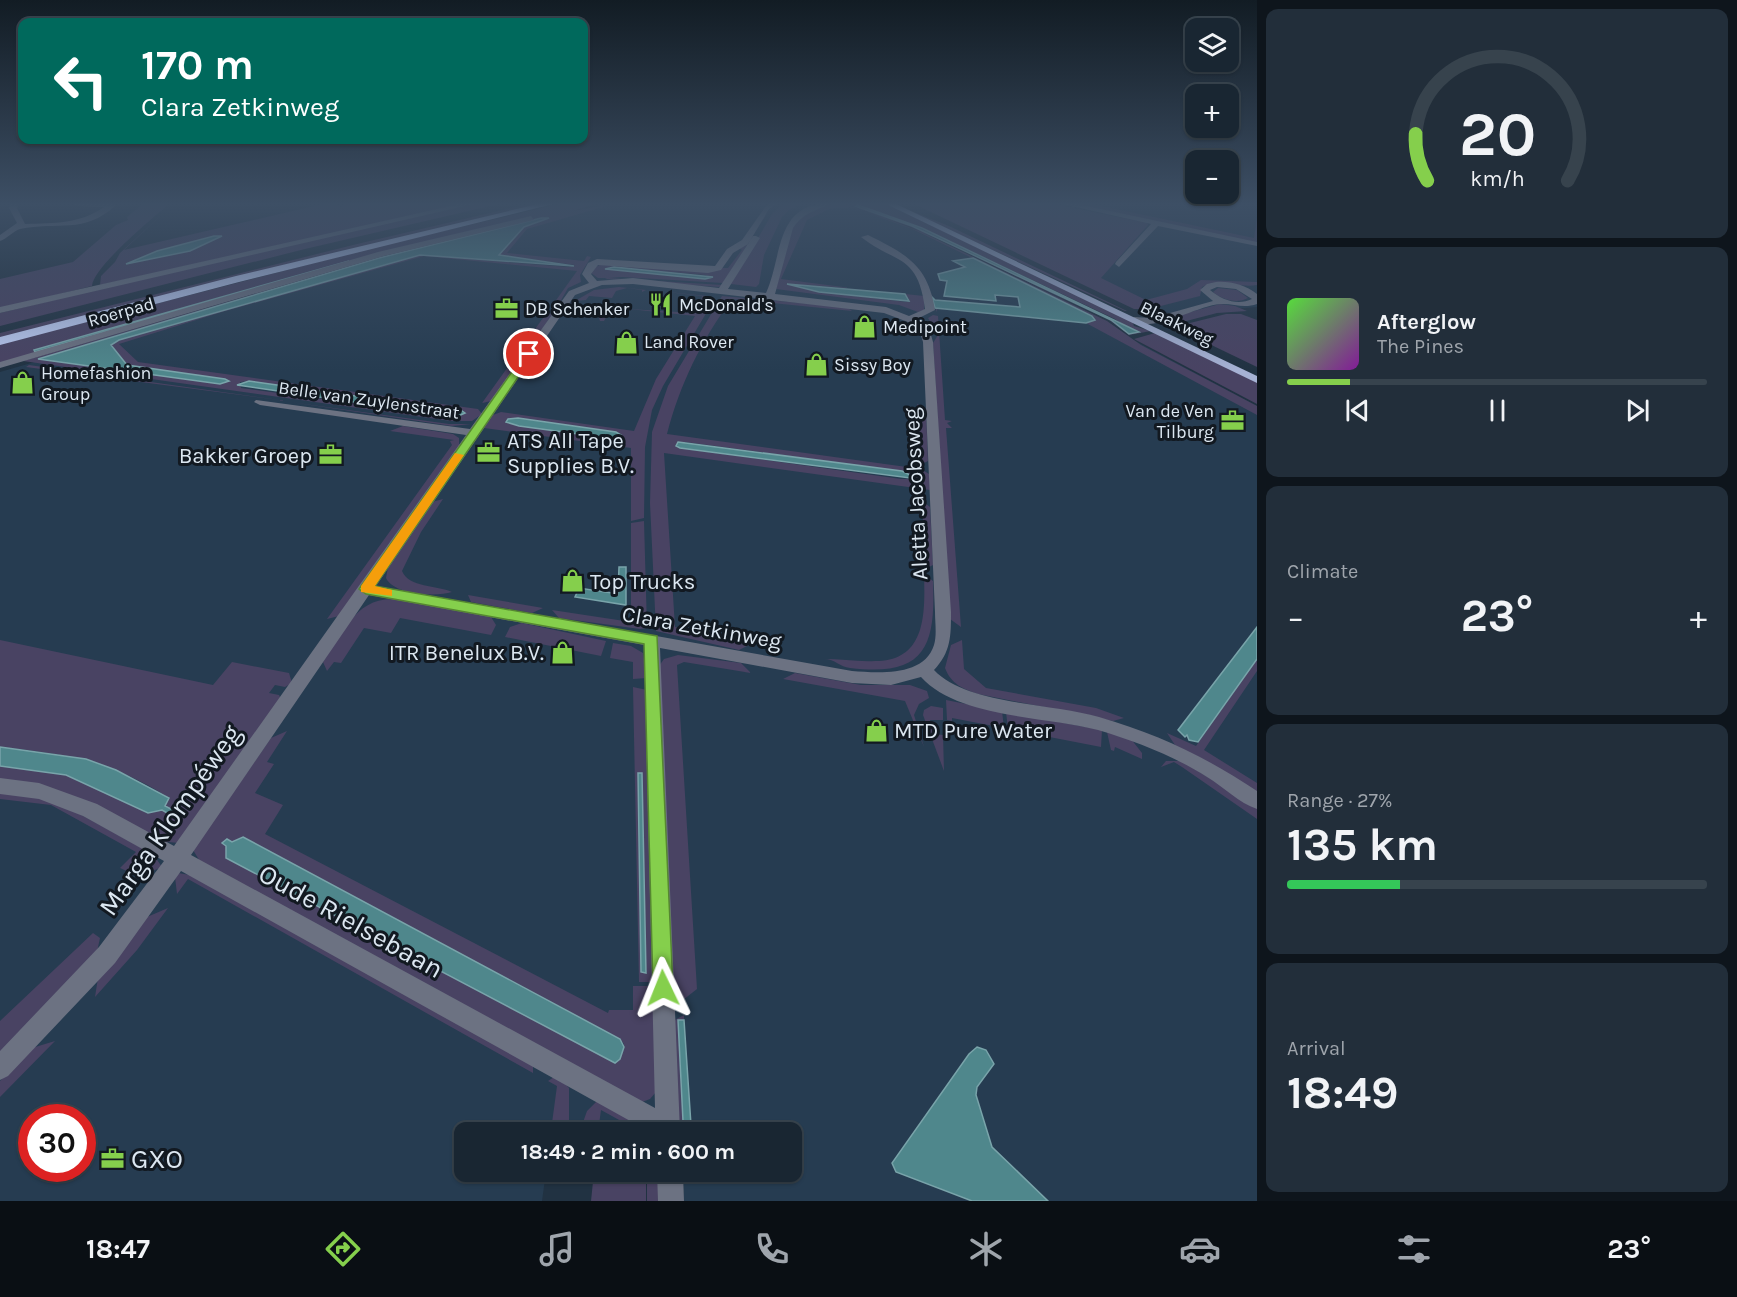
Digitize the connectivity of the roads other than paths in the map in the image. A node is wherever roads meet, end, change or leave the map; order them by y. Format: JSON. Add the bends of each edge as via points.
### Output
{"nodes":[{"id":1,"x":226,"y":259,"type":"edge"},
{"id":2,"x":287,"y":259,"type":"edge"},
{"id":3,"x":319,"y":259,"type":"edge"},
{"id":4,"x":364,"y":259,"type":"edge"},
{"id":5,"x":724,"y":259,"type":"edge"},
{"id":6,"x":742,"y":259,"type":"edge"},
{"id":7,"x":774,"y":259,"type":"edge"},
{"id":8,"x":778,"y":259,"type":"edge"},
{"id":9,"x":907,"y":259,"type":"edge"},
{"id":10,"x":1010,"y":259,"type":"edge"},
{"id":11,"x":1019,"y":259,"type":"edge"},
{"id":12,"x":1123,"y":259,"type":"edge"},
{"id":13,"x":1119,"y":264,"type":"dead end"},
{"id":14,"x":620,"y":282,"type":"junction"},
{"id":15,"x":594,"y":284,"type":"junction"},
{"id":16,"x":1257,"y":287,"type":"edge"},
{"id":17,"x":1246,"y":290,"type":"junction"},
{"id":18,"x":722,"y":291,"type":"junction"},
{"id":19,"x":764,"y":296,"type":"junction"},
{"id":20,"x":1210,"y":296,"type":"junction"},
{"id":21,"x":1222,"y":301,"type":"junction"},
{"id":22,"x":1254,"y":305,"type":"edge"},
{"id":23,"x":0,"y":310,"type":"edge"},
{"id":24,"x":1137,"y":317,"type":"junction"},
{"id":25,"x":911,"y":318,"type":"junction"},
{"id":26,"x":1152,"y":321,"type":"junction"},
{"id":27,"x":0,"y":330,"type":"edge"},
{"id":28,"x":0,"y":341,"type":"edge"},
{"id":29,"x":0,"y":365,"type":"edge"},
{"id":30,"x":1257,"y":372,"type":"edge"},
{"id":31,"x":1257,"y":380,"type":"edge"},
{"id":32,"x":260,"y":402,"type":"dead end"},
{"id":33,"x":474,"y":433,"type":"junction"},
{"id":34,"x":366,"y":589,"type":"junction"},
{"id":35,"x":651,"y":640,"type":"junction"},
{"id":36,"x":922,"y":668,"type":"junction"},
{"id":37,"x":0,"y":786,"type":"edge"},
{"id":38,"x":1257,"y":801,"type":"edge"},
{"id":39,"x":178,"y":859,"type":"junction"},
{"id":40,"x":0,"y":1068,"type":"edge"},
{"id":41,"x":654,"y":1122,"type":"edge"},
{"id":42,"x":668,"y":1122,"type":"edge"},
{"id":43,"x":670,"y":1182,"type":"edge"},
{"id":44,"x":671,"y":1201,"type":"edge"}],
"edges":[{"from":1,"to":23,"type":"street","name":"Roerpad"},
{"from":2,"to":27,"type":"highway"},
{"from":3,"to":28,"type":"highway"},
{"from":4,"to":29,"type":"street","name":"Roerpad"},
{"from":5,"to":15,"type":"street","via":[[718,268],[708,270],[597,262],[586,274]]},
{"from":6,"to":18,"type":"street"},
{"from":7,"to":19,"type":"street"},
{"from":8,"to":19,"type":"street"},
{"from":9,"to":25,"type":"street","via":[[927,289],[930,310]]},
{"from":10,"to":24,"type":"main road","name":"Blaakweg"},
{"from":11,"to":24,"type":"main road","name":"Blaakweg"},
{"from":12,"to":13,"type":"street"},
{"from":14,"to":15,"type":"street"},
{"from":14,"to":18,"type":"street"},
{"from":14,"to":19,"type":"street"},
{"from":15,"to":33,"type":"street","name":"Marga Klompéweg","via":[[569,296]]},
{"from":16,"to":17,"type":"street"},
{"from":17,"to":20,"type":"street","via":[[1212,285],[1205,290]]},
{"from":17,"to":22,"type":"street"},
{"from":18,"to":19,"type":"street"},
{"from":19,"to":25,"type":"street","via":[[886,310]]},
{"from":20,"to":21,"type":"street"},
{"from":20,"to":24,"type":"street"},
{"from":21,"to":22,"type":"street"},
{"from":21,"to":26,"type":"street"},
{"from":24,"to":26,"type":"street"},
{"from":24,"to":31,"type":"main road","name":"Blaakweg"},
{"from":25,"to":36,"type":"street","name":"Aletta Jacobsweg","via":[[924,328],[928,338],[943,612],[940,650]]},
{"from":26,"to":30,"type":"main road","name":"Blaakweg"},
{"from":32,"to":33,"type":"street","name":"Belle van Zuylenstraat"},
{"from":33,"to":34,"type":"street","name":"Marga Klompéweg"},
{"from":34,"to":35,"type":"street","name":"Clara Zetkinweg"},
{"from":34,"to":39,"type":"street","name":"Marga Klompéweg"},
{"from":35,"to":36,"type":"street","name":"Clara Zetkinweg","via":[[873,680],[895,678]]},
{"from":35,"to":42,"type":"street"},
{"from":36,"to":38,"type":"street","via":[[938,684],[963,697],[1097,723],[1162,745],[1213,771]]},
{"from":37,"to":39,"type":"street","name":"Oude Rielsebaan","via":[[39,790],[70,801]]},
{"from":39,"to":40,"type":"street","name":"Marga Klompéweg","via":[[107,955]]},
{"from":39,"to":41,"type":"street","name":"Oude Rielsebaan"},
{"from":43,"to":44,"type":"street"}]}
